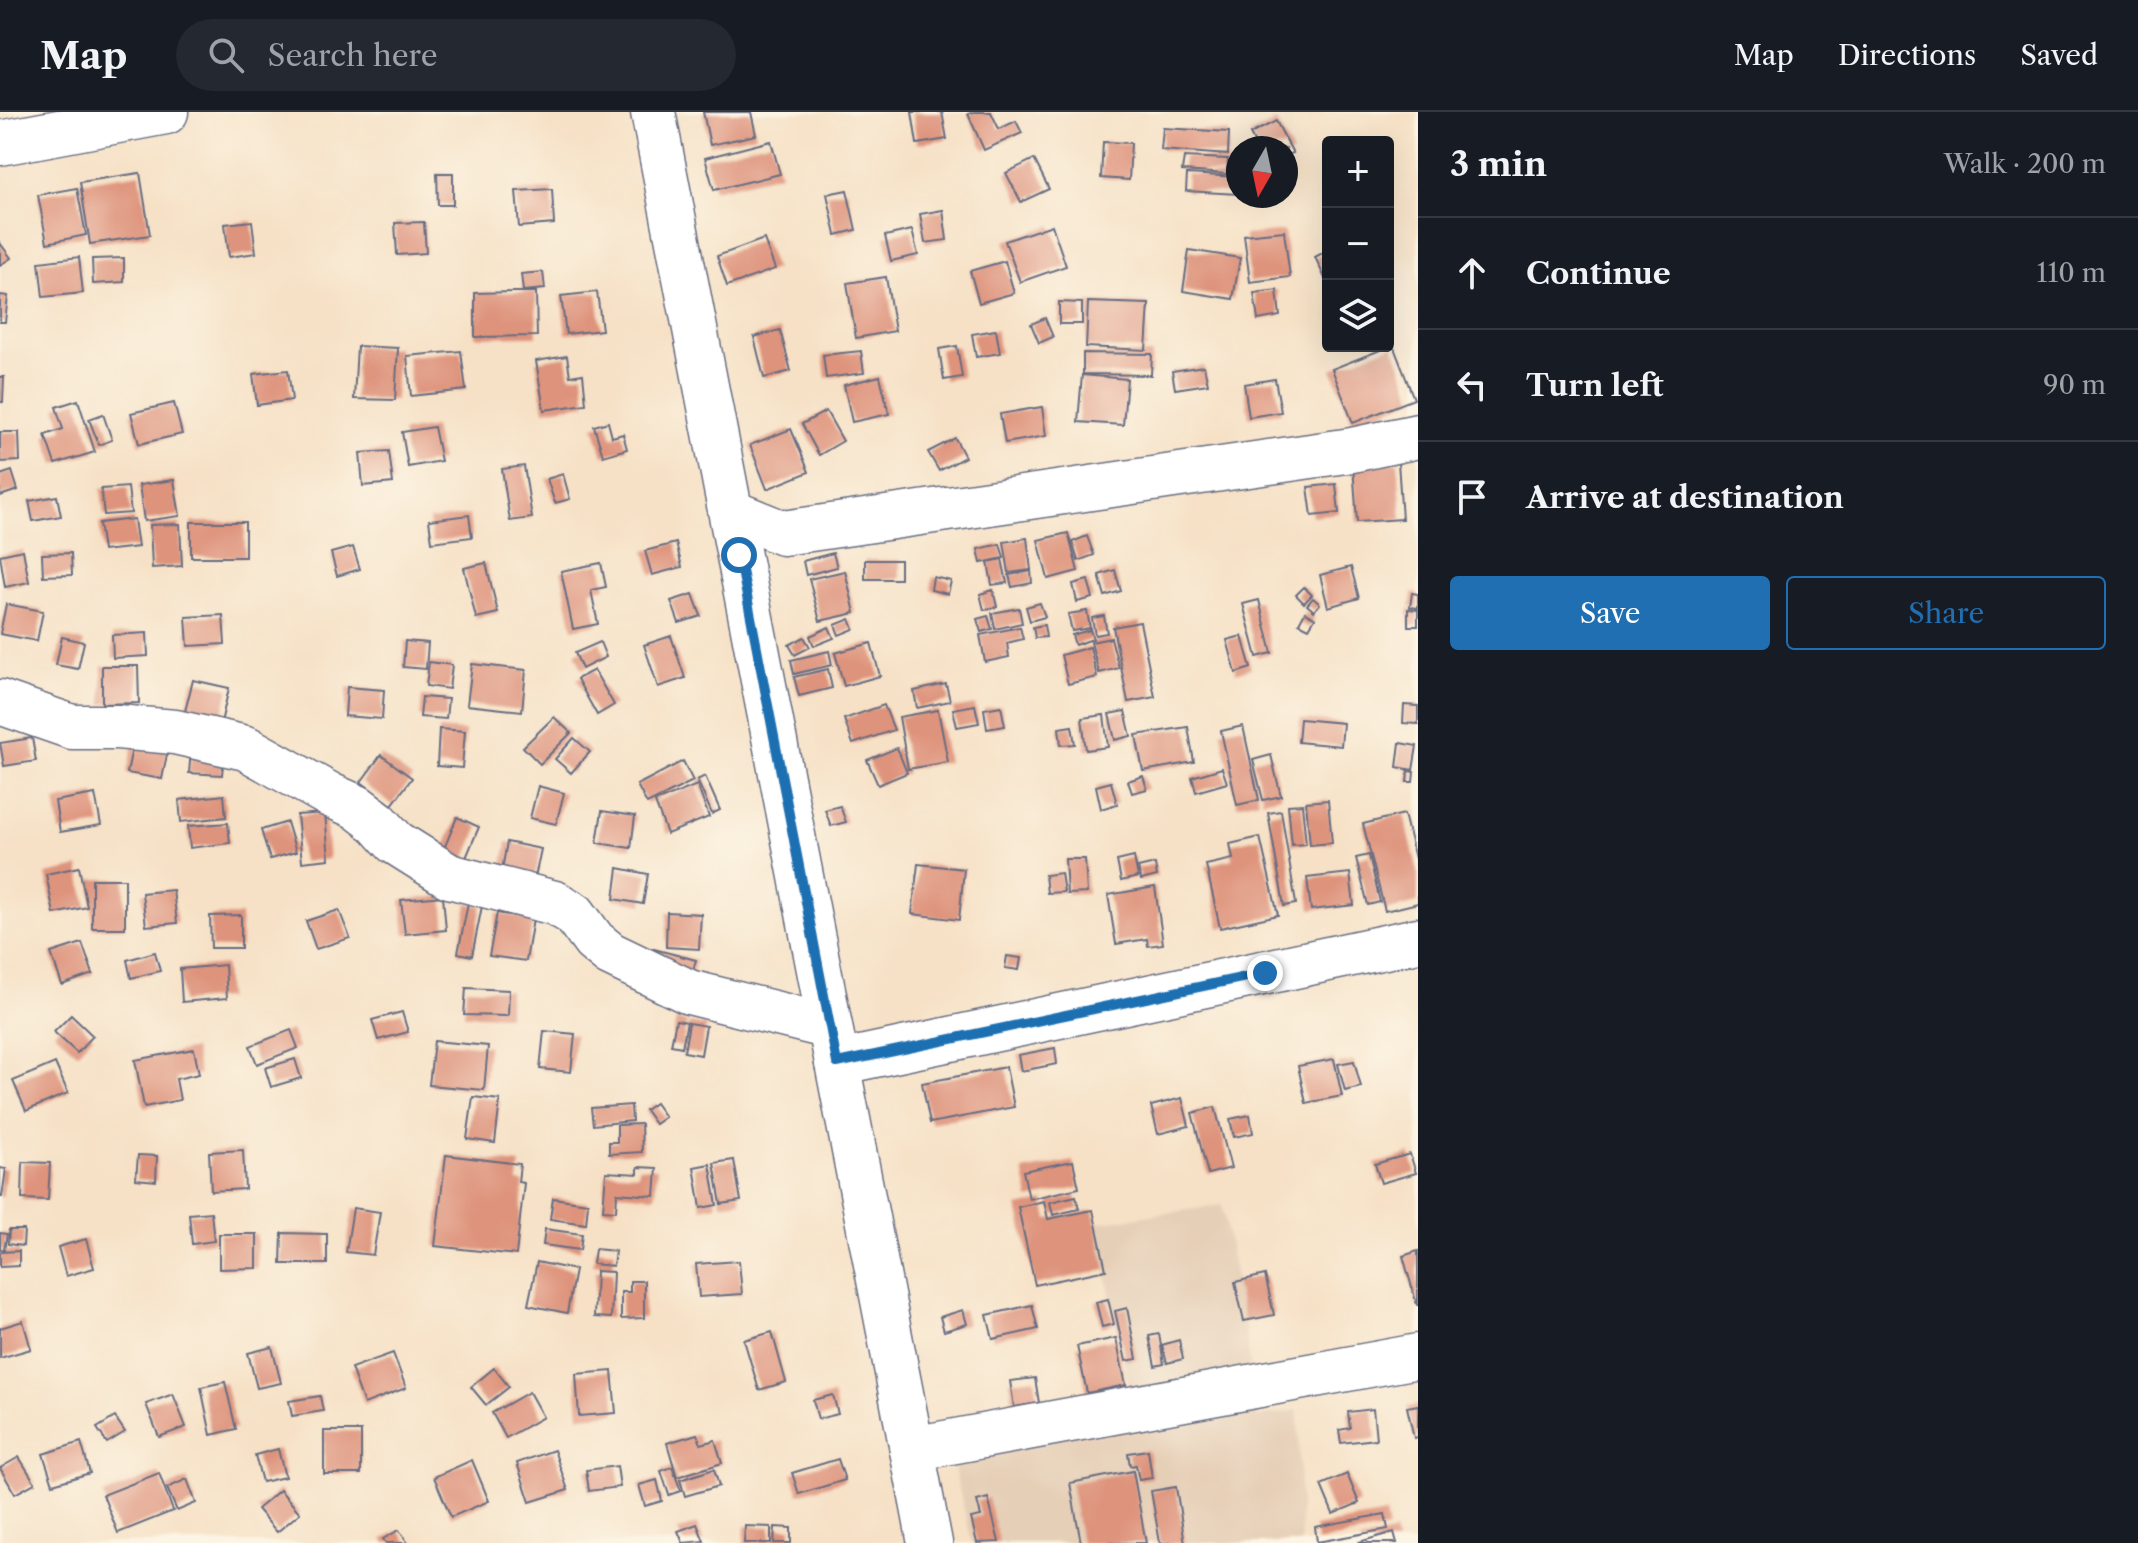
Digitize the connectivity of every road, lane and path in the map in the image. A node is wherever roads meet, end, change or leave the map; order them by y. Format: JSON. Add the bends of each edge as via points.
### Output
{"nodes":[{"id":1,"x":166,"y":112,"type":"edge"},
{"id":2,"x":653,"y":112,"type":"edge"},
{"id":3,"x":0,"y":143,"type":"edge"},
{"id":4,"x":1418,"y":436,"type":"edge"},
{"id":5,"x":731,"y":512,"type":"junction"},
{"id":6,"x":783,"y":533,"type":"junction"},
{"id":7,"x":743,"y":576,"type":"junction"},
{"id":8,"x":0,"y":702,"type":"edge"},
{"id":9,"x":1418,"y":940,"type":"edge"},
{"id":10,"x":834,"y":1045,"type":"junction"},
{"id":11,"x":1418,"y":1356,"type":"edge"},
{"id":12,"x":912,"y":1449,"type":"junction"},
{"id":13,"x":930,"y":1543,"type":"edge"}],
"edges":[{"from":1,"to":3,"type":"street"},
{"from":2,"to":5,"type":"street"},
{"from":4,"to":6,"type":"street"},
{"from":5,"to":6,"type":"street"},
{"from":5,"to":7,"type":"street"},
{"from":6,"to":7,"type":"street"},
{"from":7,"to":10,"type":"street"},
{"from":8,"to":10,"type":"street","via":[[72,727],[175,732],[246,748],[357,807],[395,842],[449,876],[555,903],[574,914],[610,954],[689,992]]},
{"from":9,"to":10,"type":"street"},
{"from":10,"to":12,"type":"street"},
{"from":11,"to":12,"type":"street"},
{"from":12,"to":13,"type":"street"}]}
